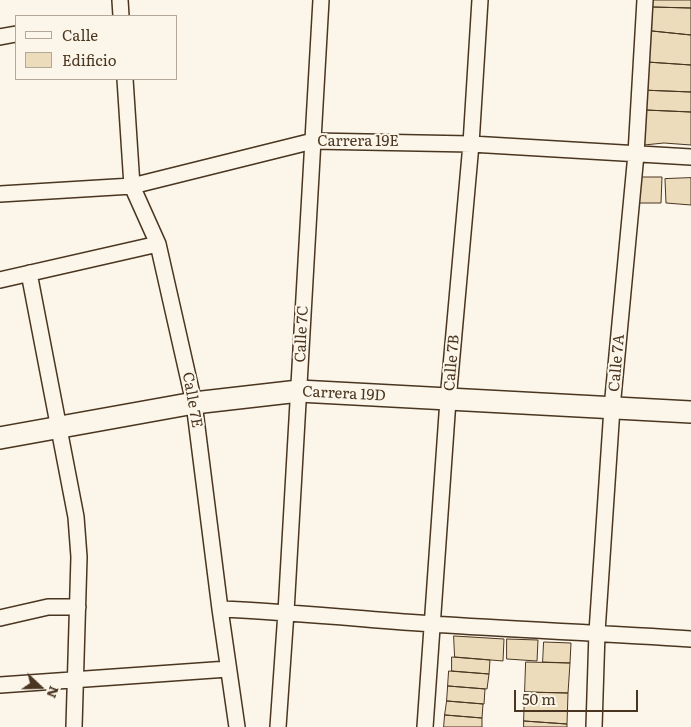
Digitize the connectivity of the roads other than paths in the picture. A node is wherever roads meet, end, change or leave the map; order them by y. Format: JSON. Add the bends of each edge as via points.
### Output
{"nodes":[{"id":1,"x":120,"y":0,"type":"edge"},
{"id":2,"x":321,"y":0,"type":"edge"},
{"id":3,"x":480,"y":0,"type":"edge"},
{"id":4,"x":645,"y":0,"type":"edge"},
{"id":5,"x":121,"y":15,"type":"edge"},
{"id":6,"x":15,"y":34,"type":"edge"},
{"id":7,"x":0,"y":36,"type":"edge"},
{"id":8,"x":125,"y":80,"type":"edge"},
{"id":9,"x":313,"y":141,"type":"junction"},
{"id":10,"x":471,"y":144,"type":"junction"},
{"id":11,"x":636,"y":154,"type":"junction"},
{"id":12,"x":691,"y":157,"type":"edge"},
{"id":13,"x":132,"y":186,"type":"junction"},
{"id":14,"x":0,"y":194,"type":"edge"},
{"id":15,"x":158,"y":244,"type":"junction"},
{"id":16,"x":29,"y":273,"type":"junction"},
{"id":17,"x":0,"y":280,"type":"edge"},
{"id":18,"x":299,"y":391,"type":"junction"},
{"id":19,"x":448,"y":400,"type":"junction"},
{"id":20,"x":194,"y":403,"type":"junction"},
{"id":21,"x":612,"y":408,"type":"junction"},
{"id":22,"x":691,"y":412,"type":"edge"},
{"id":23,"x":57,"y":427,"type":"junction"},
{"id":24,"x":0,"y":438,"type":"edge"},
{"id":25,"x":78,"y":607,"type":"junction"},
{"id":26,"x":220,"y":609,"type":"junction"},
{"id":27,"x":286,"y":612,"type":"junction"},
{"id":28,"x":0,"y":618,"type":"edge"},
{"id":29,"x":433,"y":624,"type":"junction"},
{"id":30,"x":597,"y":632,"type":"junction"},
{"id":31,"x":691,"y":639,"type":"edge"},
{"id":32,"x":228,"y":669,"type":"junction"},
{"id":33,"x":76,"y":679,"type":"junction"},
{"id":34,"x":0,"y":685,"type":"edge"},
{"id":35,"x":74,"y":727,"type":"edge"},
{"id":36,"x":237,"y":727,"type":"edge"},
{"id":37,"x":278,"y":727,"type":"edge"},
{"id":38,"x":426,"y":727,"type":"edge"},
{"id":39,"x":594,"y":727,"type":"edge"}],
"edges":[{"from":1,"to":5,"type":"street"},
{"from":2,"to":9,"type":"street","name":"Calle 7C"},
{"from":3,"to":10,"type":"street","name":"Calle 7B"},
{"from":4,"to":11,"type":"street","name":"Calle 7A"},
{"from":6,"to":7,"type":"street"},
{"from":8,"to":13,"type":"street","name":"Calle 7E"},
{"from":9,"to":10,"type":"street","name":"Carrera 19E"},
{"from":9,"to":13,"type":"street","name":"Carrera 19E"},
{"from":9,"to":18,"type":"street","name":"Calle 7C"},
{"from":10,"to":11,"type":"street","name":"Carrera 19E"},
{"from":10,"to":19,"type":"street","name":"Calle 7B"},
{"from":11,"to":12,"type":"street","name":"Carrera 19E"},
{"from":11,"to":21,"type":"street","name":"Calle 7A"},
{"from":13,"to":14,"type":"street","name":"Carrera 19E"},
{"from":13,"to":15,"type":"street","name":"Calle 7E"},
{"from":15,"to":16,"type":"street"},
{"from":15,"to":20,"type":"street","name":"Calle 7E"},
{"from":16,"to":17,"type":"street"},
{"from":16,"to":23,"type":"street"},
{"from":18,"to":19,"type":"street","name":"Carrera 19D"},
{"from":18,"to":20,"type":"street","name":"Carrera 19D"},
{"from":18,"to":27,"type":"street","name":"Calle 7C"},
{"from":19,"to":21,"type":"street","name":"Carrera 19D"},
{"from":19,"to":29,"type":"street","name":"Calle 7B"},
{"from":20,"to":23,"type":"street","name":"Carrera 19D"},
{"from":20,"to":26,"type":"street","name":"Calle 7E"},
{"from":21,"to":22,"type":"street","name":"Carrera 19D"},
{"from":21,"to":30,"type":"street","name":"Calle 7A"},
{"from":23,"to":24,"type":"street","name":"Carrera 19D"},
{"from":23,"to":25,"type":"street","via":[[76,517]]},
{"from":25,"to":28,"type":"street","via":[[48,607]]},
{"from":25,"to":33,"type":"street"},
{"from":26,"to":27,"type":"street"},
{"from":26,"to":32,"type":"street","name":"Calle 7E"},
{"from":27,"to":29,"type":"street"},
{"from":27,"to":37,"type":"street","name":"Calle 7C"},
{"from":29,"to":30,"type":"street"},
{"from":29,"to":38,"type":"street","name":"Calle 7B"},
{"from":30,"to":31,"type":"street"},
{"from":30,"to":39,"type":"street","name":"Calle 7A"},
{"from":32,"to":33,"type":"street"},
{"from":32,"to":36,"type":"street","name":"Calle 7E"},
{"from":33,"to":34,"type":"street"},
{"from":33,"to":35,"type":"street"}]}
